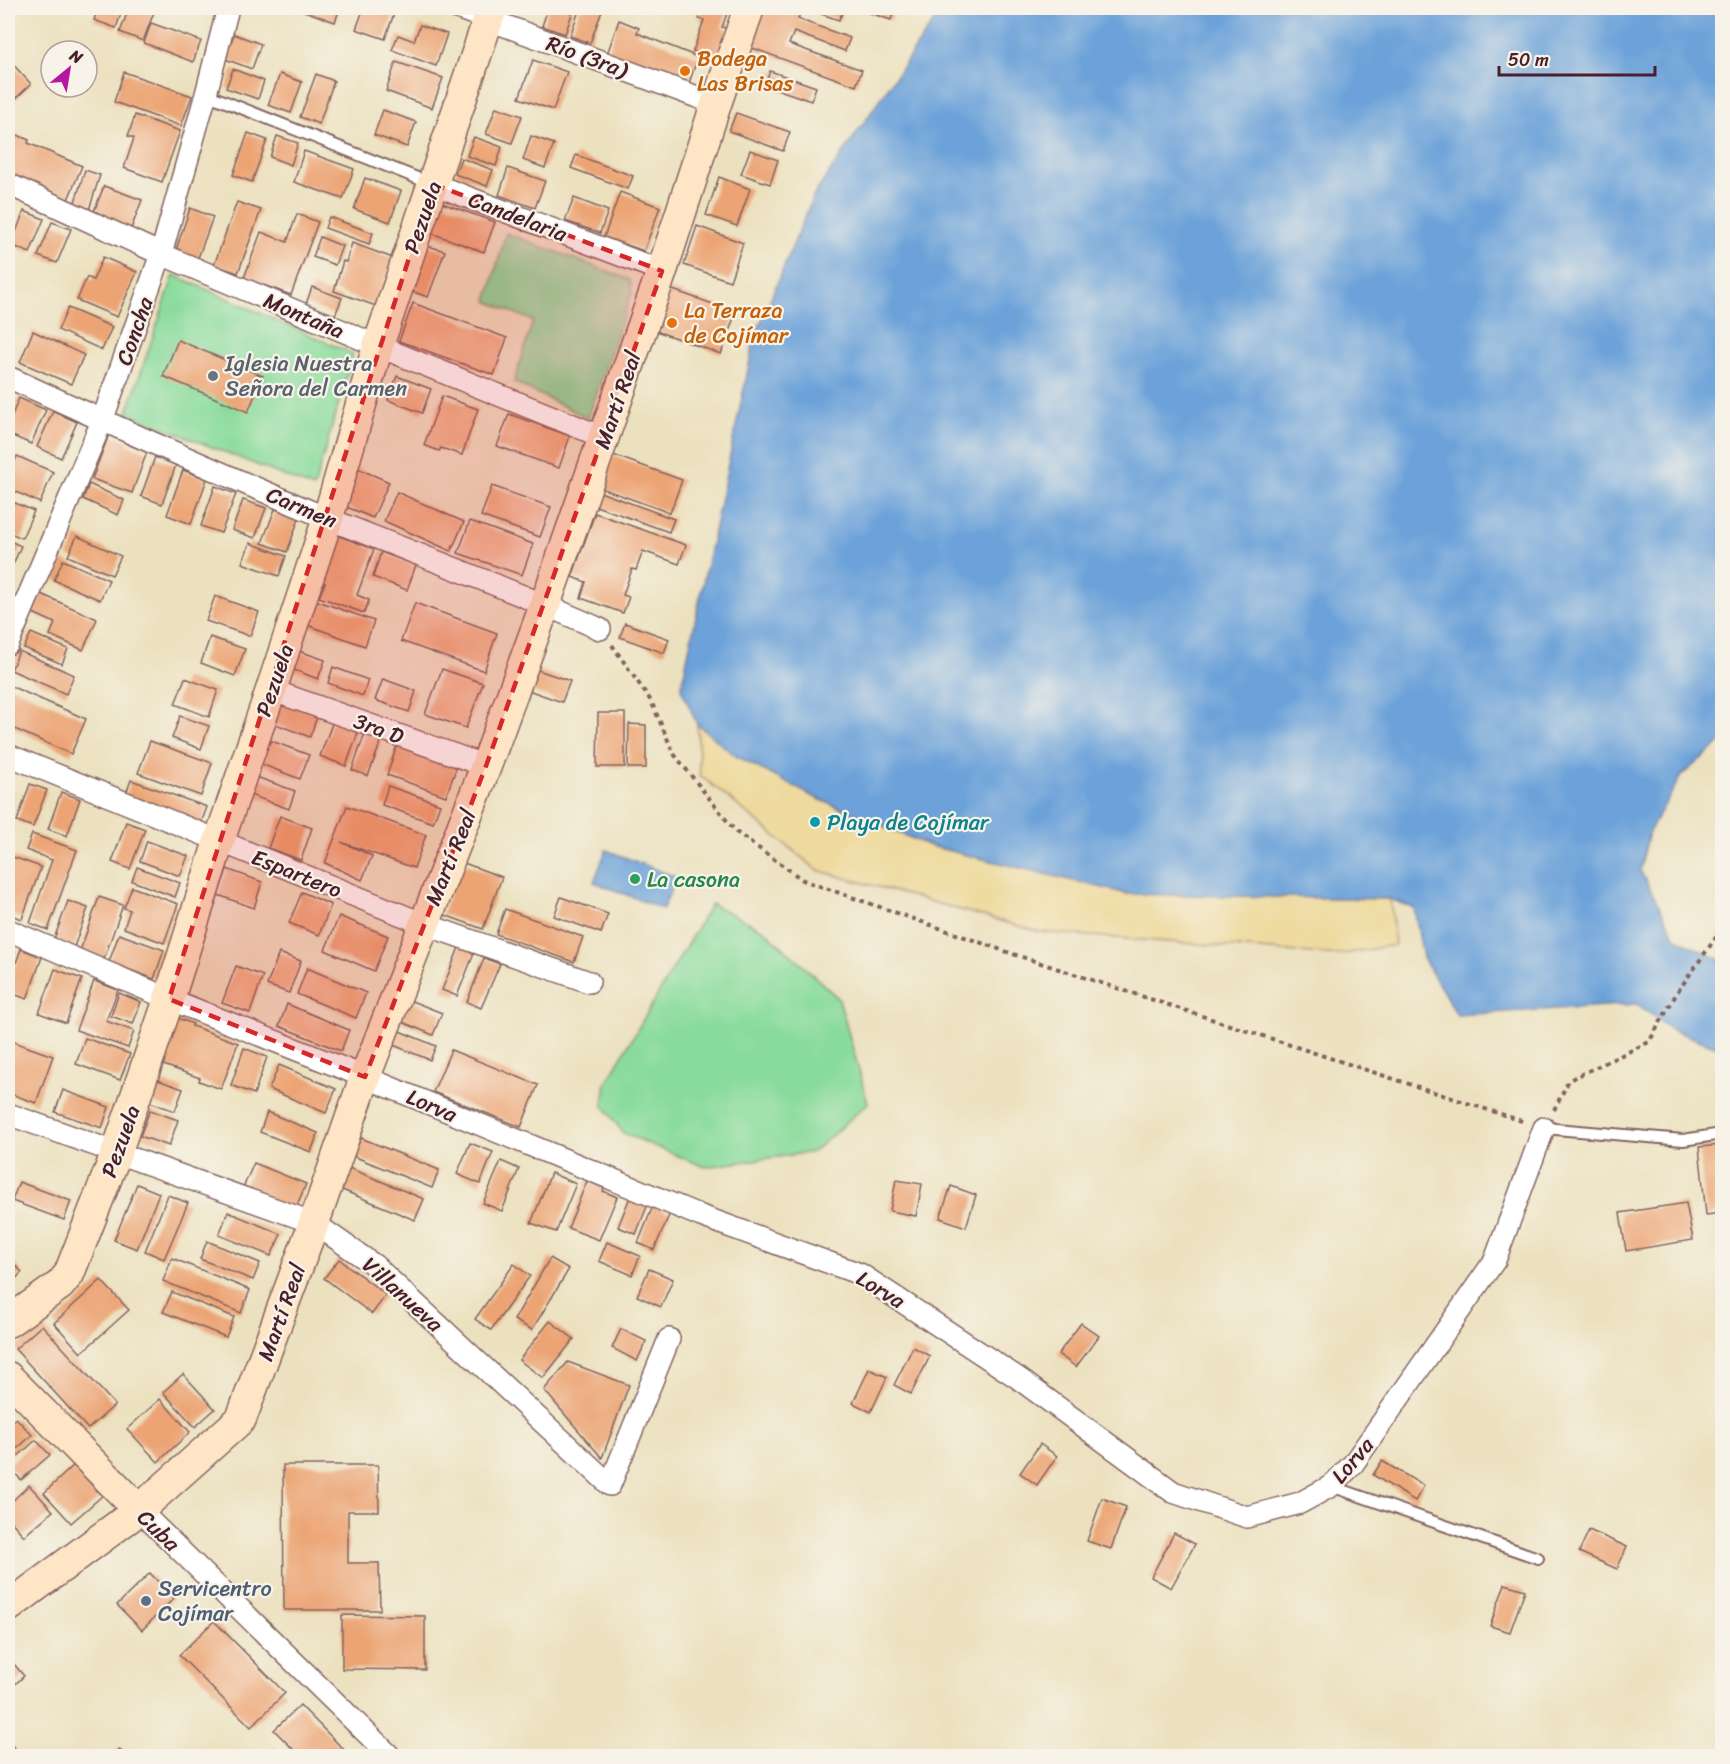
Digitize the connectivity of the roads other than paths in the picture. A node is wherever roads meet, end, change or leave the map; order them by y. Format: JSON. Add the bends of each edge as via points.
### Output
{"nodes":[{"id":1,"x":228,"y":8,"type":"edge"},
{"id":2,"x":457,"y":8,"type":"edge"},
{"id":3,"x":749,"y":8,"type":"edge"},
{"id":4,"x":490,"y":13,"type":"edge"},
{"id":5,"x":206,"y":94,"type":"junction"},
{"id":6,"x":716,"y":104,"type":"junction"},
{"id":7,"x":8,"y":184,"type":"edge"},
{"id":8,"x":433,"y":184,"type":"junction"},
{"id":9,"x":161,"y":254,"type":"junction"},
{"id":10,"x":662,"y":271,"type":"junction"},
{"id":11,"x":378,"y":346,"type":"junction"},
{"id":12,"x":8,"y":377,"type":"edge"},
{"id":13,"x":102,"y":421,"type":"junction"},
{"id":14,"x":604,"y":438,"type":"junction"},
{"id":15,"x":327,"y":518,"type":"junction"},
{"id":16,"x":545,"y":605,"type":"junction"},
{"id":17,"x":600,"y":628,"type":"road end"},
{"id":18,"x":8,"y":644,"type":"edge"},
{"id":19,"x":271,"y":690,"type":"junction"},
{"id":20,"x":8,"y":755,"type":"edge"},
{"id":21,"x":486,"y":766,"type":"junction"},
{"id":22,"x":219,"y":841,"type":"junction"},
{"id":23,"x":424,"y":924,"type":"junction"},
{"id":24,"x":8,"y":930,"type":"edge"},
{"id":25,"x":589,"y":982,"type":"dead end"},
{"id":26,"x":169,"y":999,"type":"junction"},
{"id":27,"x":364,"y":1077,"type":"junction"},
{"id":28,"x":8,"y":1114,"type":"edge"},
{"id":29,"x":1544,"y":1128,"type":"joint"},
{"id":30,"x":1722,"y":1134,"type":"edge"},
{"id":31,"x":116,"y":1154,"type":"junction"},
{"id":32,"x":314,"y":1223,"type":"junction"},
{"id":33,"x":8,"y":1322,"type":"edge"},
{"id":34,"x":669,"y":1339,"type":"dead end"},
{"id":35,"x":8,"y":1377,"type":"edge"},
{"id":36,"x":1331,"y":1486,"type":"junction"},
{"id":37,"x":138,"y":1510,"type":"junction"},
{"id":38,"x":1538,"y":1558,"type":"dead end"},
{"id":39,"x":8,"y":1608,"type":"edge"},
{"id":40,"x":381,"y":1753,"type":"edge"}],
"edges":[{"from":1,"to":5,"type":"street","name":"Concha"},
{"from":2,"to":4,"type":"street","name":"Río (3ra)"},
{"from":3,"to":6,"type":"main road","name":"Martí Real"},
{"from":4,"to":6,"type":"street","name":"Río (3ra)"},
{"from":4,"to":8,"type":"main road","name":"Pezuela"},
{"from":5,"to":8,"type":"lane","name":"Candelaria"},
{"from":5,"to":9,"type":"street","name":"Concha"},
{"from":6,"to":10,"type":"main road","name":"Martí Real"},
{"from":7,"to":9,"type":"street","name":"Montaña"},
{"from":8,"to":10,"type":"street","name":"Candelaria"},
{"from":8,"to":11,"type":"main road","name":"Pezuela"},
{"from":9,"to":11,"type":"street","name":"Montaña"},
{"from":9,"to":13,"type":"street","name":"Concha"},
{"from":10,"to":14,"type":"main road","name":"Martí Real"},
{"from":11,"to":14,"type":"street","name":"Montaña"},
{"from":11,"to":15,"type":"main road","name":"Pezuela"},
{"from":12,"to":13,"type":"street","name":"Carmen"},
{"from":13,"to":15,"type":"street","name":"Carmen"},
{"from":13,"to":18,"type":"street","name":"Concha"},
{"from":14,"to":16,"type":"main road","name":"Martí Real"},
{"from":15,"to":16,"type":"street","name":"Carmen"},
{"from":15,"to":19,"type":"main road","name":"Pezuela"},
{"from":16,"to":17,"type":"street","name":"Carmen"},
{"from":16,"to":21,"type":"main road","name":"Martí Real"},
{"from":19,"to":21,"type":"street","name":"3ra D"},
{"from":19,"to":22,"type":"main road","name":"Pezuela"},
{"from":20,"to":22,"type":"street","name":"Espartero"},
{"from":21,"to":23,"type":"main road","name":"Martí Real"},
{"from":22,"to":23,"type":"street","name":"Espartero"},
{"from":22,"to":26,"type":"main road","name":"Pezuela"},
{"from":23,"to":25,"type":"street","name":"Espartero"},
{"from":23,"to":27,"type":"main road","name":"Martí Real"},
{"from":24,"to":26,"type":"street","name":"Lorva"},
{"from":26,"to":27,"type":"street","name":"Lorva"},
{"from":26,"to":31,"type":"main road","name":"Pezuela"},
{"from":27,"to":32,"type":"main road","name":"Martí Real"},
{"from":27,"to":36,"type":"street","name":"Lorva","via":[[701,1216],[860,1274],[1018,1378],[1173,1492],[1247,1517],[1300,1503]]},
{"from":28,"to":31,"type":"street","name":"Villanueva"},
{"from":29,"to":30,"type":"lane","via":[[1683,1140]]},
{"from":29,"to":36,"type":"street","name":"Lorva","via":[[1495,1260],[1353,1464]]},
{"from":31,"to":32,"type":"street","name":"Villanueva"},
{"from":31,"to":33,"type":"main road","name":"Pezuela","via":[[69,1274],[60,1285]]},
{"from":32,"to":34,"type":"street","name":"Villanueva","via":[[374,1265],[610,1485]]},
{"from":32,"to":37,"type":"main road","name":"Martí Real","via":[[241,1419]]},
{"from":35,"to":37,"type":"main road","name":"Cuba"},
{"from":36,"to":38,"type":"lane"},
{"from":37,"to":39,"type":"main road","name":"Martí Real"},
{"from":37,"to":40,"type":"street","name":"Cuba"}]}
